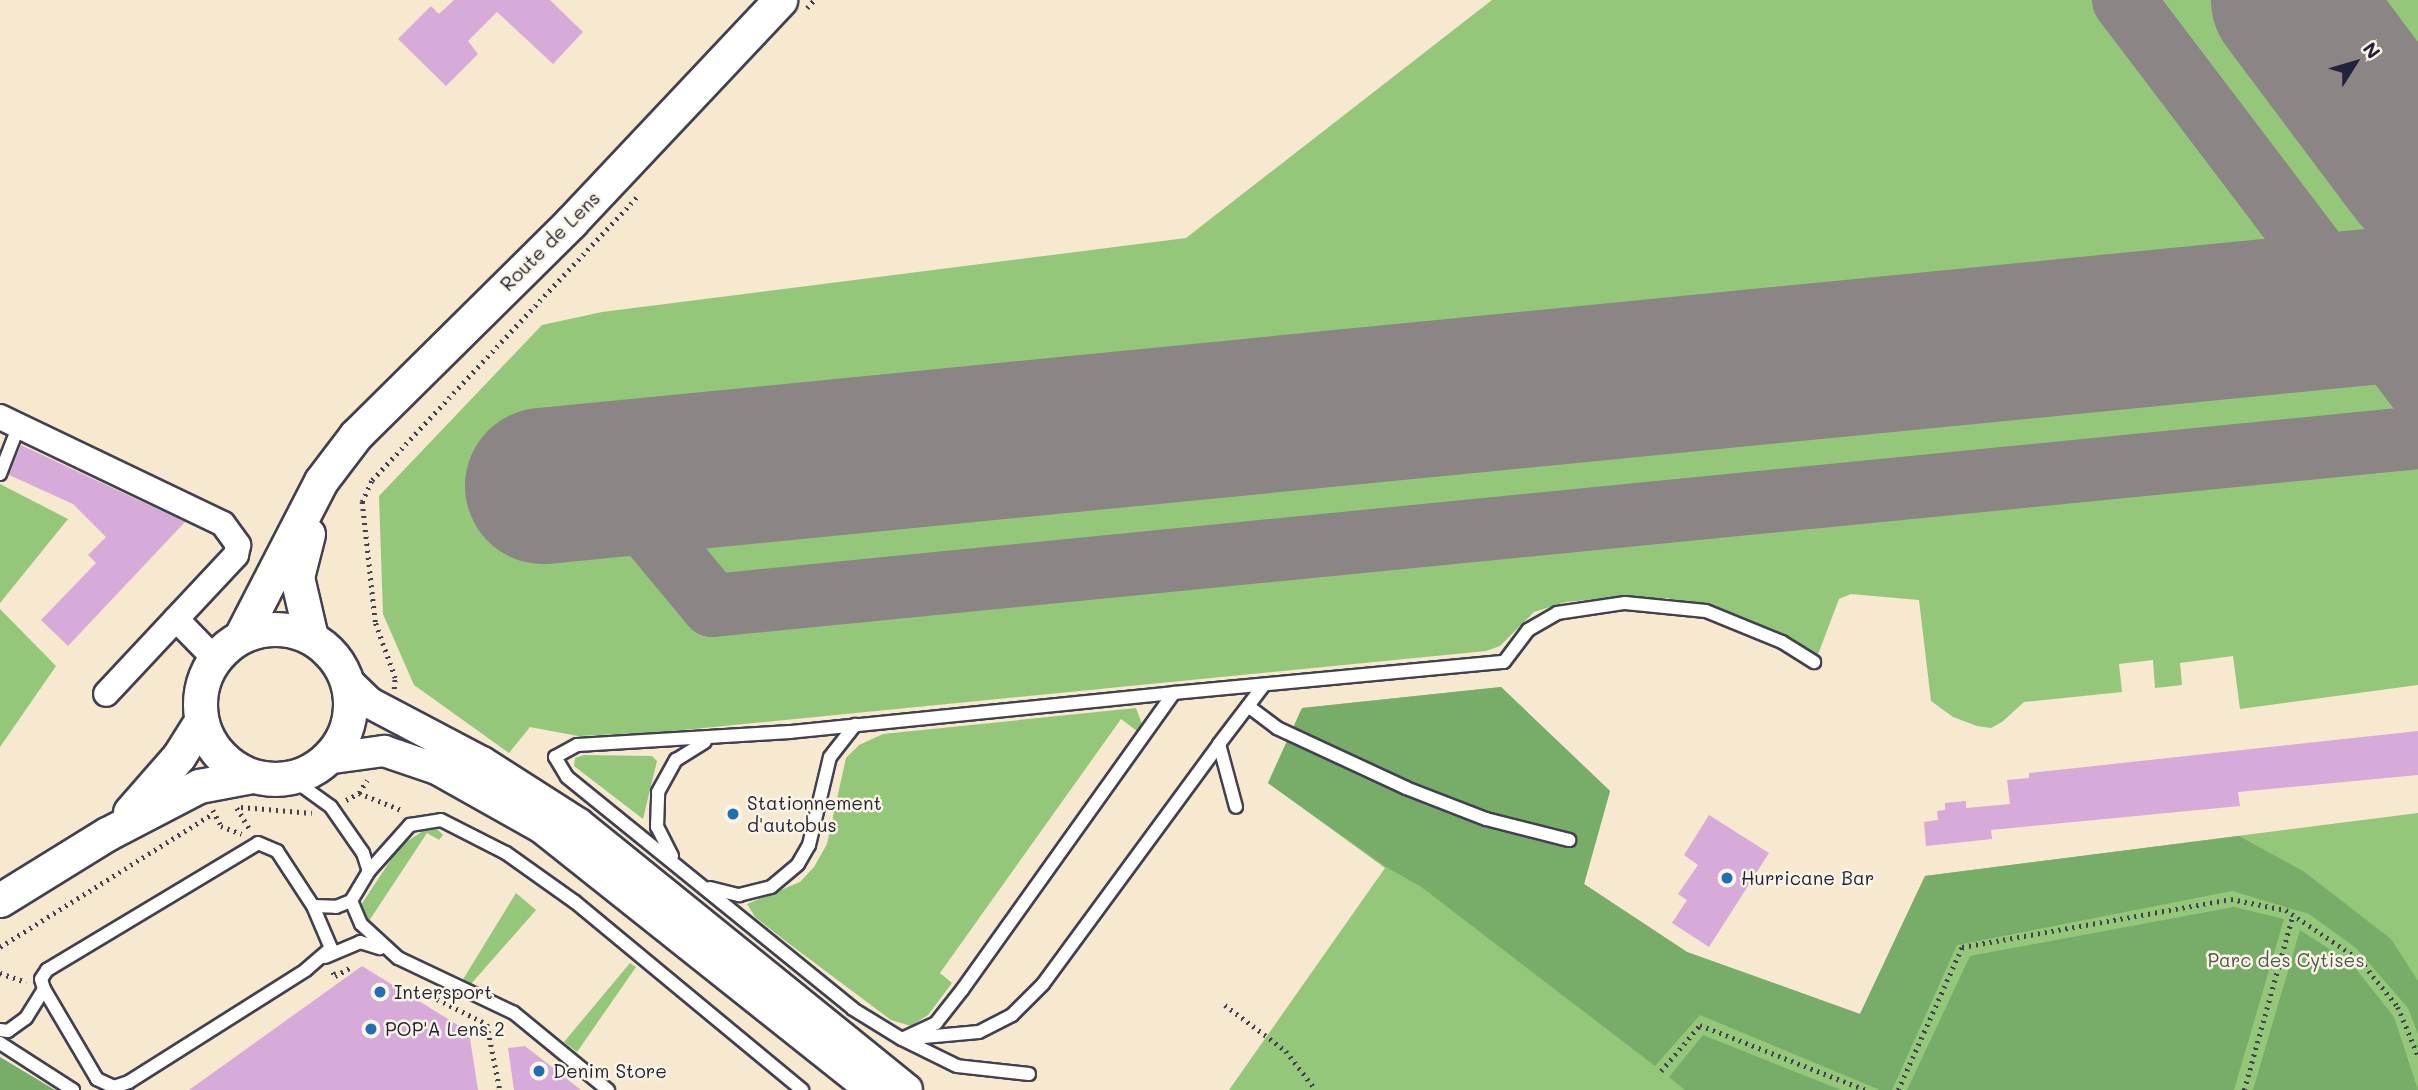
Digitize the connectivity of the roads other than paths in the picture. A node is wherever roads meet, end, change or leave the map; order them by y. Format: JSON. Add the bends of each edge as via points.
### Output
{"nodes":[{"id":1,"x":792,"y":5,"type":"edge"},
{"id":2,"x":10,"y":421,"type":"edge"},
{"id":3,"x":0,"y":474,"type":"edge"},
{"id":4,"x":321,"y":481,"type":"junction"},
{"id":5,"x":176,"y":619,"type":"junction"},
{"id":6,"x":241,"y":636,"type":"junction"},
{"id":7,"x":310,"y":637,"type":"junction"},
{"id":8,"x":214,"y":658,"type":"junction"},
{"id":9,"x":1814,"y":663,"type":"dead end"},
{"id":10,"x":347,"y":681,"type":"junction"},
{"id":11,"x":1264,"y":685,"type":"junction"},
{"id":12,"x":1174,"y":693,"type":"junction"},
{"id":13,"x":106,"y":694,"type":"dead end"},
{"id":14,"x":1248,"y":706,"type":"junction"},
{"id":15,"x":201,"y":720,"type":"junction"},
{"id":16,"x":855,"y":725,"type":"junction"},
{"id":17,"x":731,"y":736,"type":"junction"},
{"id":18,"x":1219,"y":744,"type":"junction"},
{"id":19,"x":326,"y":760,"type":"junction"},
{"id":20,"x":437,"y":769,"type":"junction"},
{"id":21,"x":252,"y":776,"type":"junction"},
{"id":22,"x":291,"y":778,"type":"junction"},
{"id":23,"x":1236,"y":807,"type":"dead end"},
{"id":24,"x":107,"y":834,"type":"junction"},
{"id":25,"x":1569,"y":840,"type":"dead end"},
{"id":26,"x":369,"y":871,"type":"junction"},
{"id":27,"x":688,"y":873,"type":"junction"},
{"id":28,"x":29,"y":883,"type":"junction"},
{"id":29,"x":0,"y":900,"type":"edge"},
{"id":30,"x":351,"y":901,"type":"junction"},
{"id":31,"x":313,"y":906,"type":"junction"},
{"id":32,"x":0,"y":908,"type":"edge"},
{"id":33,"x":384,"y":949,"type":"junction"},
{"id":34,"x":324,"y":958,"type":"junction"},
{"id":35,"x":44,"y":989,"type":"junction"},
{"id":36,"x":853,"y":1009,"type":"junction"},
{"id":37,"x":0,"y":1030,"type":"edge"},
{"id":38,"x":833,"y":1032,"type":"junction"},
{"id":39,"x":902,"y":1039,"type":"junction"},
{"id":40,"x":0,"y":1043,"type":"edge"},
{"id":41,"x":1029,"y":1074,"type":"dead end"},
{"id":42,"x":73,"y":1090,"type":"edge"},
{"id":43,"x":608,"y":1090,"type":"edge"},
{"id":44,"x":802,"y":1090,"type":"edge"},
{"id":45,"x":871,"y":1090,"type":"edge"},
{"id":46,"x":891,"y":1090,"type":"edge"},
{"id":47,"x":907,"y":1090,"type":"edge"}],
"edges":[{"from":1,"to":4,"type":"main road","name":"Route de Lens","via":[[356,435]]},
{"from":2,"to":3,"type":"lane"},
{"from":2,"to":5,"type":"street","via":[[233,533],[236,555]]},
{"from":4,"to":6,"type":"main road","name":"Route de Lens"},
{"from":4,"to":7,"type":"main road","name":"Route de Lens","via":[[297,577]]},
{"from":5,"to":8,"type":"street"},
{"from":5,"to":13,"type":"street"},
{"from":6,"to":7,"type":"main road","via":[[276,629]]},
{"from":6,"to":8,"type":"main road"},
{"from":7,"to":10,"type":"main road","via":[[326,649]]},
{"from":8,"to":15,"type":"main road","via":[[199,699]]},
{"from":9,"to":11,"type":"lane","via":[[1770,637],[1706,611],[1625,603],[1557,613],[1528,630],[1504,662]]},
{"from":10,"to":19,"type":"main road","via":[[349,720]]},
{"from":10,"to":38,"type":"street","via":[[393,716],[482,762],[579,824]]},
{"from":11,"to":12,"type":"lane"},
{"from":11,"to":14,"type":"lane"},
{"from":12,"to":16,"type":"lane"},
{"from":12,"to":39,"type":"lane","via":[[962,990],[936,1023]]},
{"from":14,"to":18,"type":"lane"},
{"from":14,"to":25,"type":"lane","via":[[1277,729],[1406,788],[1486,818]]},
{"from":15,"to":21,"type":"main road","via":[[219,755]]},
{"from":15,"to":24,"type":"main road","via":[[152,788]]},
{"from":16,"to":17,"type":"lane"},
{"from":16,"to":27,"type":"lane","via":[[830,757],[809,845],[798,864],[771,887],[739,895],[712,889]]},
{"from":17,"to":27,"type":"lane","via":[[698,744],[676,760],[658,792],[657,827],[667,849]]},
{"from":17,"to":27,"type":"lane","via":[[576,745],[555,757],[567,777]]},
{"from":18,"to":23,"type":"lane"},
{"from":18,"to":39,"type":"lane","via":[[1043,984],[1012,1014],[979,1032]]},
{"from":19,"to":20,"type":"street","via":[[383,751]]},
{"from":19,"to":22,"type":"main road"},
{"from":20,"to":45,"type":"street","via":[[542,828],[586,860]]},
{"from":20,"to":46,"type":"lane","via":[[463,770],[485,778],[550,821]]},
{"from":21,"to":22,"type":"main road"},
{"from":21,"to":24,"type":"main road","via":[[199,786]]},
{"from":22,"to":26,"type":"lane","via":[[331,807],[363,853]]},
{"from":24,"to":28,"type":"main road"},
{"from":26,"to":30,"type":"lane"},
{"from":26,"to":44,"type":"lane","via":[[410,825],[428,820],[460,827],[535,874]]},
{"from":27,"to":36,"type":"lane"},
{"from":28,"to":29,"type":"main road"},
{"from":28,"to":32,"type":"lane"},
{"from":30,"to":31,"type":"lane","via":[[336,907]]},
{"from":30,"to":33,"type":"lane","via":[[361,924]]},
{"from":31,"to":34,"type":"lane","via":[[331,941]]},
{"from":31,"to":35,"type":"lane","via":[[277,851],[258,843],[47,970],[41,979]]},
{"from":33,"to":34,"type":"lane","via":[[360,942]]},
{"from":33,"to":43,"type":"lane","via":[[514,1013]]},
{"from":34,"to":35,"type":"lane","via":[[139,1076],[114,1087],[97,1079]]},
{"from":35,"to":37,"type":"lane","via":[[26,1017],[8,1031]]},
{"from":36,"to":38,"type":"lane"},
{"from":36,"to":39,"type":"lane"},
{"from":38,"to":47,"type":"street"},
{"from":39,"to":41,"type":"lane","via":[[957,1066]]},
{"from":40,"to":42,"type":"lane"}]}
